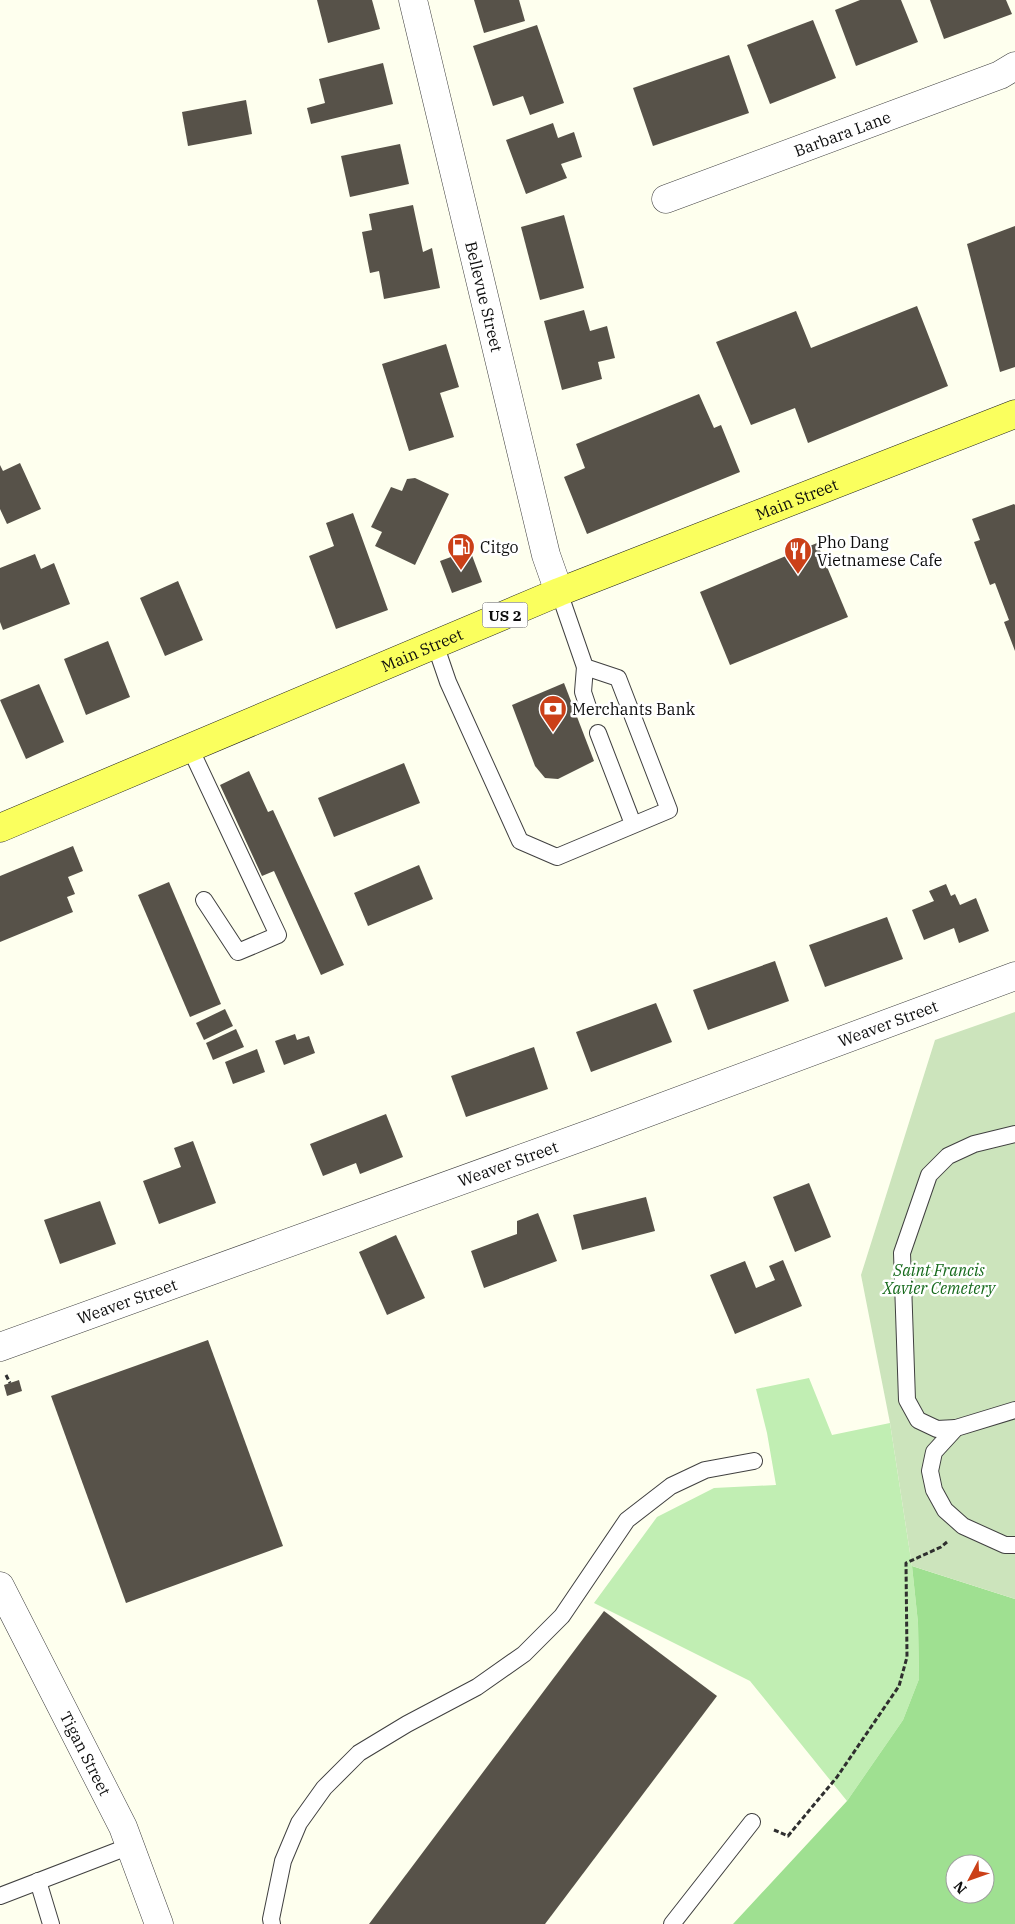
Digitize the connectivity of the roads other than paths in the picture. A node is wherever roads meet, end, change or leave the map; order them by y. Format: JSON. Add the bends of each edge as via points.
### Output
{"nodes":[{"id":1,"x":413,"y":0,"type":"edge"},
{"id":2,"x":1015,"y":66,"type":"edge"},
{"id":3,"x":666,"y":199,"type":"dead end"},
{"id":4,"x":1015,"y":414,"type":"edge"},
{"id":5,"x":559,"y":592,"type":"junction"},
{"id":6,"x":434,"y":644,"type":"junction"},
{"id":7,"x":585,"y":667,"type":"junction"},
{"id":8,"x":588,"y":707,"type":"dead end"},
{"id":9,"x":598,"y":733,"type":"dead end"},
{"id":10,"x":190,"y":748,"type":"junction"},
{"id":11,"x":633,"y":824,"type":"junction"},
{"id":12,"x":0,"y":828,"type":"edge"},
{"id":13,"x":204,"y":900,"type":"dead end"},
{"id":14,"x":1015,"y":976,"type":"edge"},
{"id":15,"x":1015,"y":1134,"type":"edge"},
{"id":16,"x":0,"y":1347,"type":"edge"},
{"id":17,"x":1015,"y":1410,"type":"edge"},
{"id":18,"x":956,"y":1428,"type":"junction"},
{"id":19,"x":754,"y":1461,"type":"dead end"},
{"id":20,"x":1015,"y":1545,"type":"edge"},
{"id":21,"x":0,"y":1586,"type":"edge"},
{"id":22,"x":752,"y":1822,"type":"road end"},
{"id":23,"x":130,"y":1846,"type":"junction"},
{"id":24,"x":38,"y":1881,"type":"junction"},
{"id":25,"x":0,"y":1896,"type":"edge"},
{"id":26,"x":51,"y":1924,"type":"edge"},
{"id":27,"x":159,"y":1924,"type":"edge"},
{"id":28,"x":272,"y":1924,"type":"edge"},
{"id":29,"x":672,"y":1924,"type":"edge"}],
"edges":[{"from":1,"to":5,"type":"street","name":"Bellevue Street","via":[[546,555]]},
{"from":2,"to":3,"type":"street","name":"Barbara Lane","via":[[1000,75]]},
{"from":4,"to":5,"type":"main road","name":"Main Street","number":"US 2"},
{"from":5,"to":6,"type":"main road","name":"Main Street","number":"US 2"},
{"from":5,"to":7,"type":"lane"},
{"from":6,"to":10,"type":"main road","name":"Main Street","number":"US 2"},
{"from":6,"to":11,"type":"lane","via":[[520,841],[557,856]]},
{"from":7,"to":8,"type":"lane","via":[[582,692]]},
{"from":7,"to":11,"type":"lane","via":[[618,678],[669,810]]},
{"from":9,"to":11,"type":"lane"},
{"from":10,"to":12,"type":"main road","name":"Main Street","number":"US 2"},
{"from":10,"to":13,"type":"lane","via":[[278,935],[238,952]]},
{"from":14,"to":16,"type":"street","name":"Weaver Street","via":[[561,1145]]},
{"from":15,"to":18,"type":"lane","via":[[974,1144],[948,1156],[929,1174],[902,1253],[908,1400],[918,1420],[937,1429]]},
{"from":17,"to":18,"type":"lane"},
{"from":18,"to":20,"type":"lane","via":[[934,1452],[930,1471],[934,1490],[945,1510],[963,1526],[1005,1545]]},
{"from":19,"to":28,"type":"lane","via":[[705,1470],[671,1486],[627,1520],[562,1616],[524,1654],[477,1687],[359,1754],[324,1788],[299,1822],[282,1861]]},
{"from":21,"to":23,"type":"street","name":"Tigan Street"},
{"from":22,"to":29,"type":"lane"},
{"from":23,"to":24,"type":"lane"},
{"from":23,"to":27,"type":"street","name":"Tigan Street"},
{"from":24,"to":25,"type":"lane"},
{"from":24,"to":26,"type":"lane"}]}
